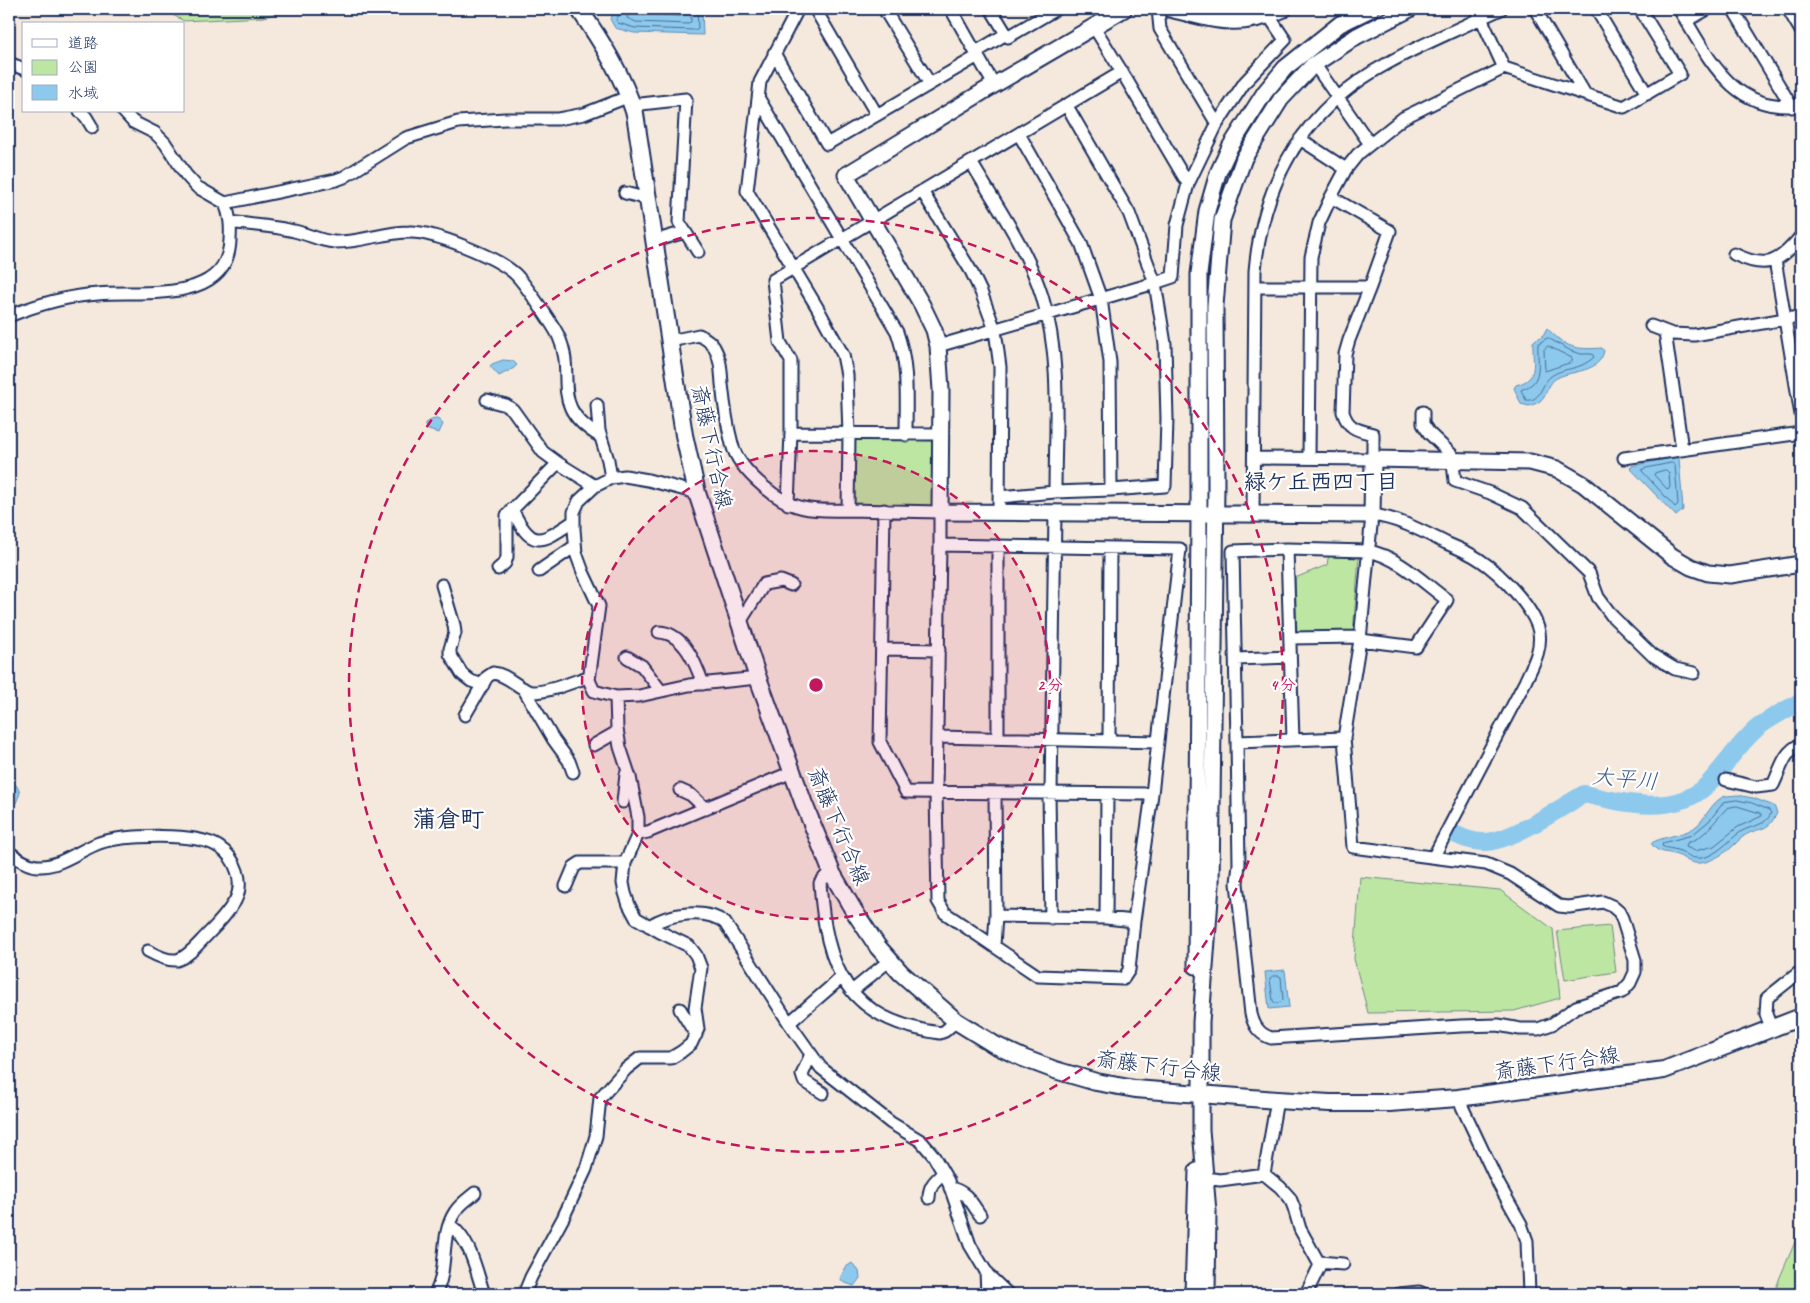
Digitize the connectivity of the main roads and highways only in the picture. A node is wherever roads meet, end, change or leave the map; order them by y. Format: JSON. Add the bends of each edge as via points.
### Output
{"nodes":[{"id":1,"x":579,"y":9,"type":"edge"},
{"id":2,"x":1801,"y":1017,"type":"edge"}],
"edges":[{"from":1,"to":2,"type":"main road","name":"斎藤下行合線","via":[[618,71],[635,114],[684,435],[697,493],[792,772],[831,870],[854,911],[878,947],[901,973],[956,1021],[995,1045],[1054,1070],[1096,1082],[1135,1089],[1277,1100],[1389,1103],[1458,1098],[1664,1070]]}]}
